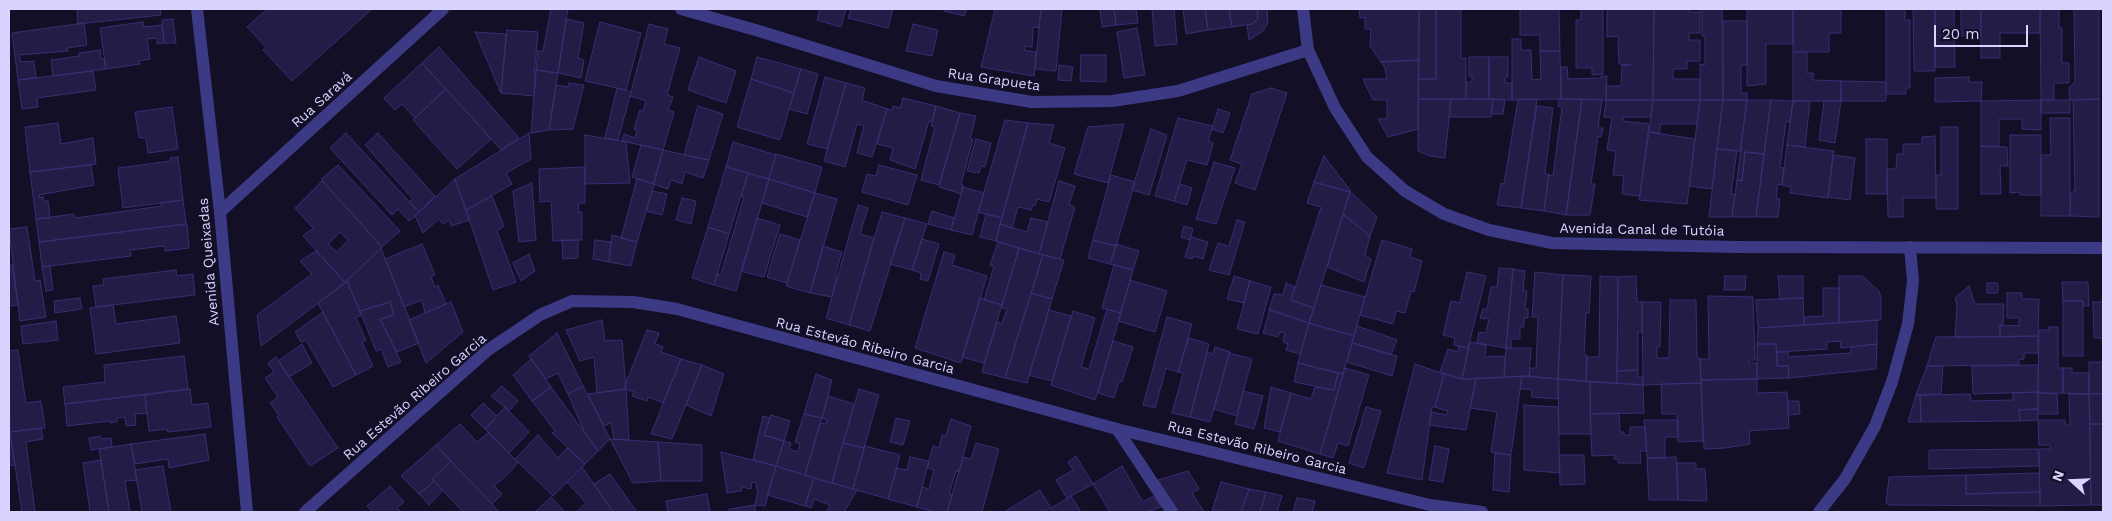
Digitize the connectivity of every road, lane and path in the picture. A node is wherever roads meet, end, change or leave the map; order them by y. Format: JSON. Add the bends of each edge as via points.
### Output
{"nodes":[{"id":1,"x":197,"y":9,"type":"edge"},
{"id":2,"x":443,"y":9,"type":"edge"},
{"id":3,"x":681,"y":9,"type":"edge"},
{"id":4,"x":1303,"y":9,"type":"edge"},
{"id":5,"x":1308,"y":50,"type":"junction"},
{"id":6,"x":220,"y":212,"type":"junction"},
{"id":7,"x":1910,"y":247,"type":"junction"},
{"id":8,"x":2103,"y":248,"type":"edge"},
{"id":9,"x":1117,"y":429,"type":"junction"},
{"id":10,"x":247,"y":512,"type":"edge"},
{"id":11,"x":305,"y":512,"type":"edge"},
{"id":12,"x":1172,"y":512,"type":"edge"},
{"id":13,"x":1482,"y":512,"type":"edge"},
{"id":14,"x":1819,"y":512,"type":"edge"}],
"edges":[{"from":1,"to":6,"type":"street","name":"Avenida Queixadas"},
{"from":2,"to":6,"type":"street","name":"Rua Saravá"},
{"from":3,"to":5,"type":"street","name":"Rua Grapueta","via":[[936,86],[1032,102],[1112,101],[1178,91]]},
{"from":4,"to":5,"type":"street","name":"Avenida Canal de Tutóia"},
{"from":5,"to":7,"type":"street","name":"Avenida Canal de Tutóia","via":[[1335,108],[1367,157],[1405,191],[1444,214],[1489,230],[1552,242]]},
{"from":6,"to":10,"type":"street","name":"Avenida Queixadas"},
{"from":7,"to":8,"type":"street","name":"Avenida Canal de Tutóia"},
{"from":7,"to":14,"type":"street","via":[[1913,281],[1908,324],[1892,382],[1875,426],[1858,457]]},
{"from":9,"to":11,"type":"street","name":"Rua Estevão Ribeiro Garcia","via":[[677,308],[633,302],[572,301],[540,315],[488,350]]},
{"from":9,"to":12,"type":"street"},
{"from":9,"to":13,"type":"street","name":"Rua Estevão Ribeiro Garcia","via":[[1430,505]]}]}
